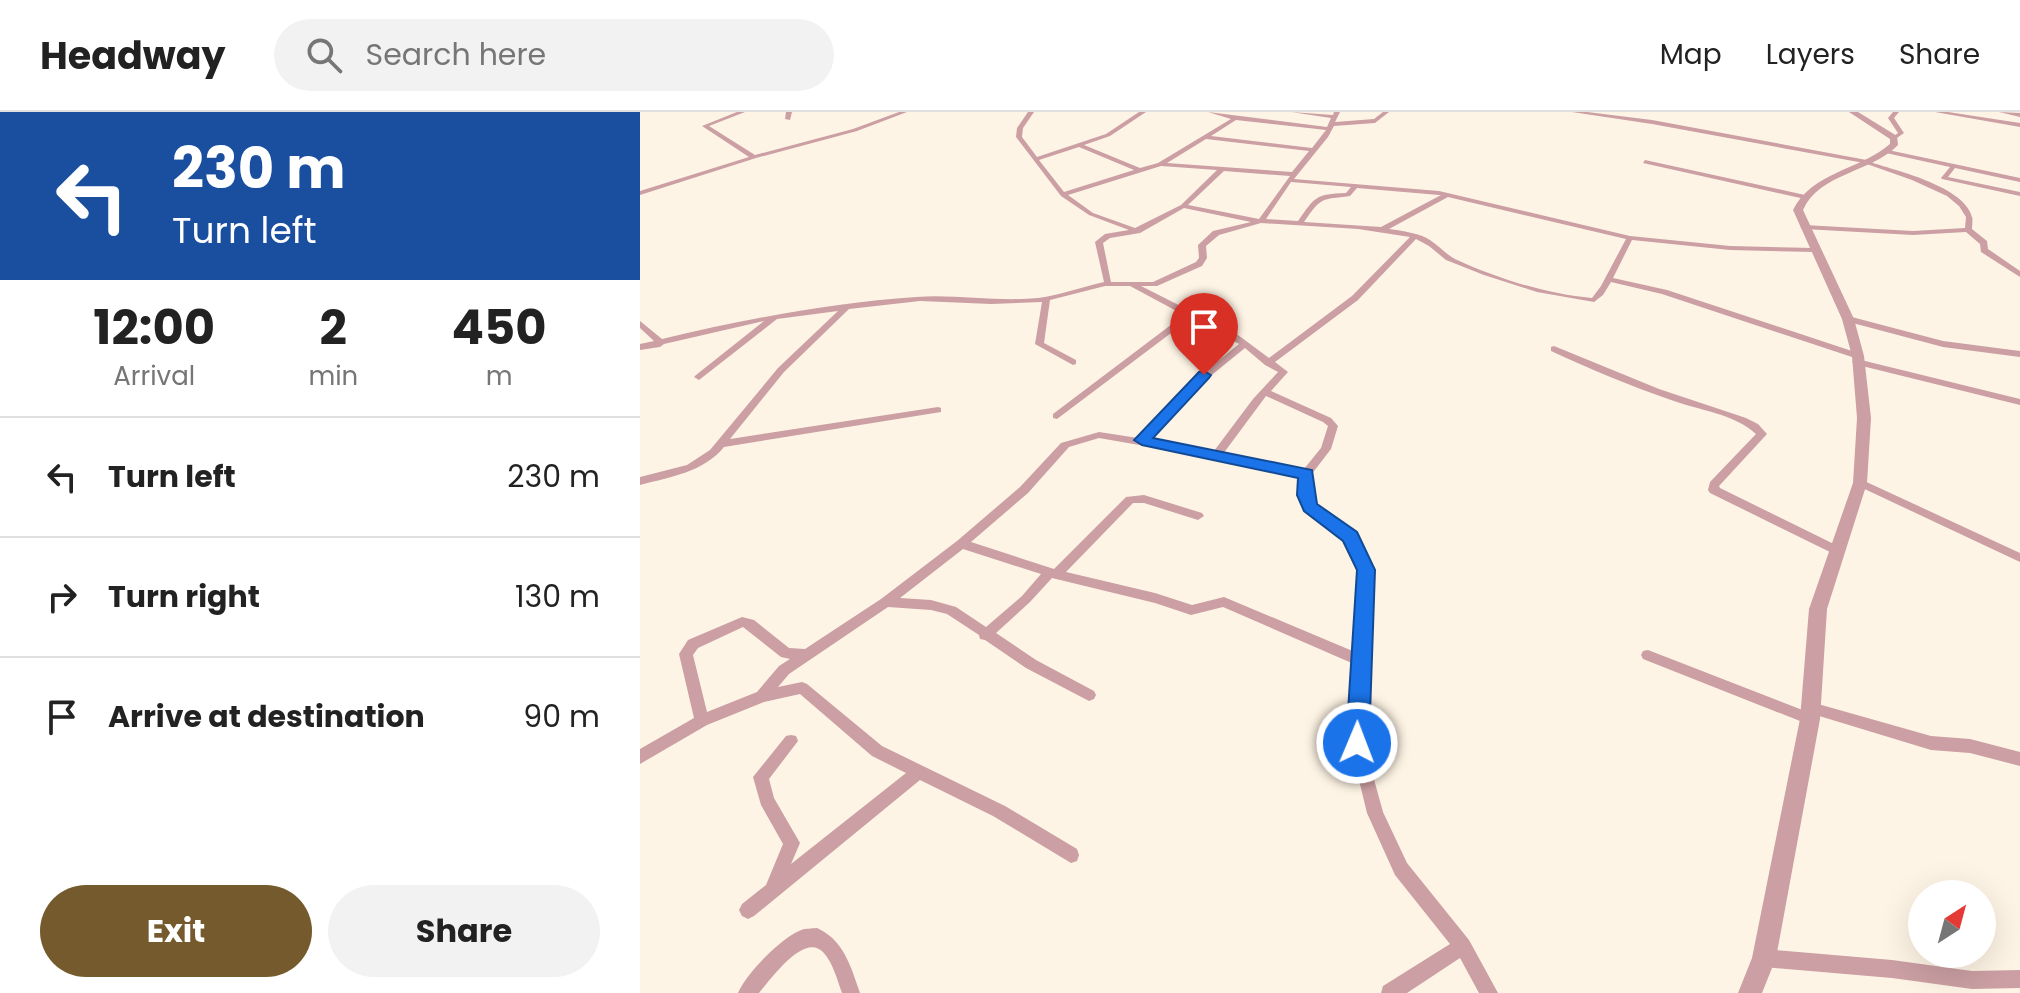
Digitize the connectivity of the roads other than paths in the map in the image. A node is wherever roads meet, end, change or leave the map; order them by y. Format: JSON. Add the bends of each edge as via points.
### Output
{"nodes":[{"id":1,"x":742,"y":112,"type":"edge"},
{"id":2,"x":904,"y":112,"type":"edge"},
{"id":3,"x":1031,"y":112,"type":"edge"},
{"id":4,"x":1143,"y":112,"type":"edge"},
{"id":5,"x":1211,"y":112,"type":"edge"},
{"id":6,"x":1294,"y":112,"type":"edge"},
{"id":7,"x":1386,"y":112,"type":"edge"},
{"id":8,"x":1575,"y":112,"type":"edge"},
{"id":9,"x":1853,"y":112,"type":"edge"},
{"id":10,"x":1896,"y":112,"type":"edge"},
{"id":11,"x":1938,"y":112,"type":"edge"},
{"id":12,"x":2002,"y":112,"type":"edge"},
{"id":13,"x":1658,"y":113,"type":"edge"},
{"id":14,"x":2020,"y":115,"type":"edge"},
{"id":15,"x":1235,"y":118,"type":"junction"},
{"id":16,"x":1333,"y":120,"type":"edge"},
{"id":17,"x":697,"y":122,"type":"dead end"},
{"id":18,"x":1652,"y":122,"type":"junction"},
{"id":19,"x":705,"y":125,"type":"junction"},
{"id":20,"x":2020,"y":125,"type":"edge"},
{"id":21,"x":1205,"y":137,"type":"junction"},
{"id":22,"x":1080,"y":145,"type":"junction"},
{"id":23,"x":1891,"y":145,"type":"junction"},
{"id":24,"x":1312,"y":150,"type":"junction"},
{"id":25,"x":754,"y":157,"type":"junction"},
{"id":26,"x":1036,"y":159,"type":"junction"},
{"id":27,"x":1645,"y":162,"type":"dead end"},
{"id":28,"x":1869,"y":163,"type":"junction"},
{"id":29,"x":1160,"y":164,"type":"junction"},
{"id":30,"x":1954,"y":166,"type":"junction"},
{"id":31,"x":1222,"y":169,"type":"junction"},
{"id":32,"x":1141,"y":171,"type":"junction"},
{"id":33,"x":1291,"y":177,"type":"junction"},
{"id":34,"x":2020,"y":180,"type":"edge"},
{"id":35,"x":1355,"y":186,"type":"junction"},
{"id":36,"x":640,"y":193,"type":"edge"},
{"id":37,"x":2020,"y":194,"type":"edge"},
{"id":38,"x":1063,"y":195,"type":"junction"},
{"id":39,"x":1447,"y":195,"type":"junction"},
{"id":40,"x":1805,"y":197,"type":"junction"},
{"id":41,"x":1183,"y":206,"type":"junction"},
{"id":42,"x":1261,"y":221,"type":"junction"},
{"id":43,"x":1300,"y":223,"type":"junction"},
{"id":44,"x":1804,"y":227,"type":"junction"},
{"id":45,"x":1383,"y":229,"type":"junction"},
{"id":46,"x":1136,"y":230,"type":"junction"},
{"id":47,"x":1968,"y":230,"type":"junction"},
{"id":48,"x":1415,"y":236,"type":"junction"},
{"id":49,"x":1630,"y":238,"type":"junction"},
{"id":50,"x":1815,"y":250,"type":"junction"},
{"id":51,"x":2020,"y":275,"type":"edge"},
{"id":52,"x":1608,"y":279,"type":"junction"},
{"id":53,"x":1108,"y":284,"type":"junction"},
{"id":54,"x":1134,"y":286,"type":"junction"},
{"id":55,"x":1046,"y":300,"type":"junction"},
{"id":56,"x":846,"y":308,"type":"junction"},
{"id":57,"x":1188,"y":316,"type":"junction"},
{"id":58,"x":775,"y":317,"type":"junction"},
{"id":59,"x":1848,"y":319,"type":"junction"},
{"id":60,"x":640,"y":324,"type":"edge"},
{"id":61,"x":660,"y":344,"type":"junction"},
{"id":62,"x":1245,"y":344,"type":"junction"},
{"id":63,"x":640,"y":347,"type":"edge"},
{"id":64,"x":1554,"y":349,"type":"dead end"},
{"id":65,"x":2020,"y":354,"type":"edge"},
{"id":66,"x":1857,"y":359,"type":"junction"},
{"id":67,"x":1073,"y":362,"type":"dead end"},
{"id":68,"x":1268,"y":363,"type":"junction"},
{"id":69,"x":699,"y":377,"type":"dead end"},
{"id":70,"x":1265,"y":392,"type":"junction"},
{"id":71,"x":2020,"y":402,"type":"edge"},
{"id":72,"x":938,"y":410,"type":"dead end"},
{"id":73,"x":1057,"y":416,"type":"dead end"},
{"id":74,"x":1142,"y":440,"type":"junction"},
{"id":75,"x":721,"y":444,"type":"junction"},
{"id":76,"x":1217,"y":455,"type":"junction"},
{"id":77,"x":1306,"y":474,"type":"junction"},
{"id":78,"x":640,"y":481,"type":"edge"},
{"id":79,"x":1860,"y":483,"type":"junction"},
{"id":80,"x":1198,"y":516,"type":"dead end"},
{"id":81,"x":961,"y":544,"type":"junction"},
{"id":82,"x":1838,"y":551,"type":"junction"},
{"id":83,"x":2020,"y":558,"type":"edge"},
{"id":84,"x":1053,"y":573,"type":"junction"},
{"id":85,"x":886,"y":602,"type":"junction"},
{"id":86,"x":985,"y":635,"type":"junction"},
{"id":87,"x":805,"y":654,"type":"junction"},
{"id":88,"x":1648,"y":655,"type":"dead end"},
{"id":89,"x":1362,"y":661,"type":"junction"},
{"id":90,"x":1089,"y":695,"type":"dead end"},
{"id":91,"x":762,"y":696,"type":"junction"},
{"id":92,"x":1810,"y":714,"type":"junction"},
{"id":93,"x":702,"y":721,"type":"junction"},
{"id":94,"x":791,"y":741,"type":"dead end"},
{"id":95,"x":640,"y":757,"type":"edge"},
{"id":96,"x":2020,"y":759,"type":"edge"},
{"id":97,"x":917,"y":773,"type":"junction"},
{"id":98,"x":1071,"y":855,"type":"dead end"},
{"id":99,"x":771,"y":891,"type":"junction"},
{"id":100,"x":748,"y":910,"type":"dead end"},
{"id":101,"x":1463,"y":946,"type":"junction"},
{"id":102,"x":1764,"y":958,"type":"junction"},
{"id":103,"x":2020,"y":979,"type":"edge"},
{"id":104,"x":747,"y":993,"type":"edge"},
{"id":105,"x":851,"y":993,"type":"edge"},
{"id":106,"x":1390,"y":993,"type":"edge"},
{"id":107,"x":1489,"y":993,"type":"edge"},
{"id":108,"x":1750,"y":993,"type":"edge"}],
"edges":[{"from":1,"to":19,"type":"street"},
{"from":2,"to":25,"type":"street"},
{"from":3,"to":26,"type":"street","via":[[1019,137]]},
{"from":4,"to":22,"type":"street","via":[[1108,135]]},
{"from":5,"to":15,"type":"street"},
{"from":6,"to":16,"type":"street"},
{"from":7,"to":16,"type":"street","via":[[1375,121]]},
{"from":8,"to":18,"type":"street"},
{"from":9,"to":23,"type":"street"},
{"from":10,"to":23,"type":"street","via":[[1891,118],[1901,133]]},
{"from":11,"to":20,"type":"street"},
{"from":12,"to":14,"type":"street"},
{"from":13,"to":18,"type":"street"},
{"from":15,"to":16,"type":"street"},
{"from":15,"to":21,"type":"street"},
{"from":16,"to":24,"type":"street"},
{"from":17,"to":19,"type":"street"},
{"from":18,"to":28,"type":"street"},
{"from":19,"to":25,"type":"street"},
{"from":21,"to":24,"type":"street"},
{"from":21,"to":29,"type":"street"},
{"from":22,"to":26,"type":"street"},
{"from":22,"to":32,"type":"street"},
{"from":23,"to":28,"type":"street"},
{"from":23,"to":30,"type":"street"},
{"from":24,"to":33,"type":"street"},
{"from":25,"to":36,"type":"street"},
{"from":26,"to":38,"type":"street"},
{"from":27,"to":40,"type":"street"},
{"from":28,"to":40,"type":"street"},
{"from":28,"to":47,"type":"street","via":[[1959,199],[1969,216]]},
{"from":29,"to":31,"type":"street"},
{"from":29,"to":32,"type":"street"},
{"from":30,"to":34,"type":"street"},
{"from":30,"to":37,"type":"street","via":[[1945,179]]},
{"from":31,"to":33,"type":"street"},
{"from":31,"to":41,"type":"street"},
{"from":32,"to":38,"type":"street"},
{"from":33,"to":35,"type":"street"},
{"from":33,"to":42,"type":"street"},
{"from":35,"to":39,"type":"street"},
{"from":35,"to":43,"type":"street","via":[[1348,195],[1328,194],[1317,200]]},
{"from":38,"to":46,"type":"street","via":[[1091,214]]},
{"from":39,"to":45,"type":"street"},
{"from":39,"to":49,"type":"street"},
{"from":40,"to":44,"type":"street","via":[[1798,210]]},
{"from":41,"to":42,"type":"street"},
{"from":41,"to":46,"type":"street"},
{"from":42,"to":43,"type":"street"},
{"from":42,"to":54,"type":"street","via":[[1212,235],[1202,245],[1202,261],[1170,280]]},
{"from":43,"to":45,"type":"street"},
{"from":44,"to":47,"type":"street","via":[[1913,233]]},
{"from":44,"to":50,"type":"street"},
{"from":45,"to":48,"type":"street"},
{"from":46,"to":53,"type":"street","via":[[1099,242]]},
{"from":47,"to":51,"type":"street","via":[[1996,261]]},
{"from":48,"to":52,"type":"street","via":[[1477,272],[1558,295],[1594,300]]},
{"from":48,"to":68,"type":"street","via":[[1355,298]]},
{"from":49,"to":50,"type":"street"},
{"from":49,"to":52,"type":"street","via":[[1613,261]]},
{"from":50,"to":59,"type":"street"},
{"from":52,"to":66,"type":"street","via":[[1664,292]]},
{"from":53,"to":54,"type":"street"},
{"from":53,"to":55,"type":"street"},
{"from":54,"to":57,"type":"street"},
{"from":55,"to":56,"type":"street","via":[[920,299]]},
{"from":55,"to":67,"type":"street","via":[[1039,344]]},
{"from":56,"to":58,"type":"street"},
{"from":56,"to":75,"type":"street","via":[[781,370]]},
{"from":57,"to":62,"type":"street"},
{"from":57,"to":73,"type":"street"},
{"from":58,"to":61,"type":"street"},
{"from":58,"to":69,"type":"street"},
{"from":59,"to":65,"type":"street","via":[[1943,344]]},
{"from":59,"to":66,"type":"street"},
{"from":60,"to":61,"type":"street"},
{"from":61,"to":63,"type":"street"},
{"from":62,"to":68,"type":"street"},
{"from":62,"to":74,"type":"street","via":[[1184,393]]},
{"from":64,"to":82,"type":"street","via":[[1610,376],[1758,429],[1762,434],[1714,490]]},
{"from":66,"to":71,"type":"street"},
{"from":66,"to":79,"type":"street","via":[[1864,418]]},
{"from":68,"to":70,"type":"street","via":[[1284,374]]},
{"from":70,"to":76,"type":"street"},
{"from":70,"to":77,"type":"street","via":[[1333,426],[1326,449]]},
{"from":72,"to":75,"type":"street"},
{"from":74,"to":76,"type":"street"},
{"from":74,"to":81,"type":"street","via":[[1091,435],[1065,445],[1024,490]]},
{"from":75,"to":78,"type":"street","via":[[691,467]]},
{"from":76,"to":77,"type":"street"},
{"from":77,"to":89,"type":"street","via":[[1310,507],[1350,537],[1366,570]]},
{"from":79,"to":82,"type":"street"},
{"from":79,"to":83,"type":"street"},
{"from":80,"to":84,"type":"street","via":[[1144,499],[1130,500]]},
{"from":81,"to":84,"type":"street"},
{"from":81,"to":85,"type":"street"},
{"from":82,"to":92,"type":"street","via":[[1818,609]]},
{"from":84,"to":86,"type":"street"},
{"from":84,"to":89,"type":"street","via":[[1195,611],[1224,602]]},
{"from":85,"to":86,"type":"street","via":[[951,610]]},
{"from":85,"to":87,"type":"street"},
{"from":86,"to":90,"type":"street"},
{"from":87,"to":91,"type":"street"},
{"from":87,"to":93,"type":"street","via":[[786,653],[742,622],[693,644],[686,654]]},
{"from":88,"to":92,"type":"street"},
{"from":89,"to":101,"type":"street","via":[[1357,743],[1375,813],[1401,869]]},
{"from":91,"to":93,"type":"street"},
{"from":91,"to":97,"type":"street","via":[[802,688],[877,751]]},
{"from":92,"to":96,"type":"street"},
{"from":92,"to":102,"type":"street"},
{"from":93,"to":95,"type":"street"},
{"from":94,"to":99,"type":"street","via":[[761,777],[767,800],[792,843]]},
{"from":97,"to":98,"type":"street","via":[[949,784]]},
{"from":97,"to":99,"type":"street"},
{"from":99,"to":100,"type":"street"},
{"from":101,"to":106,"type":"street"},
{"from":101,"to":107,"type":"street"},
{"from":102,"to":103,"type":"street","via":[[1972,980]]},
{"from":102,"to":108,"type":"street"},
{"from":104,"to":105,"type":"street","via":[[796,939],[809,936],[832,948]]}]}
